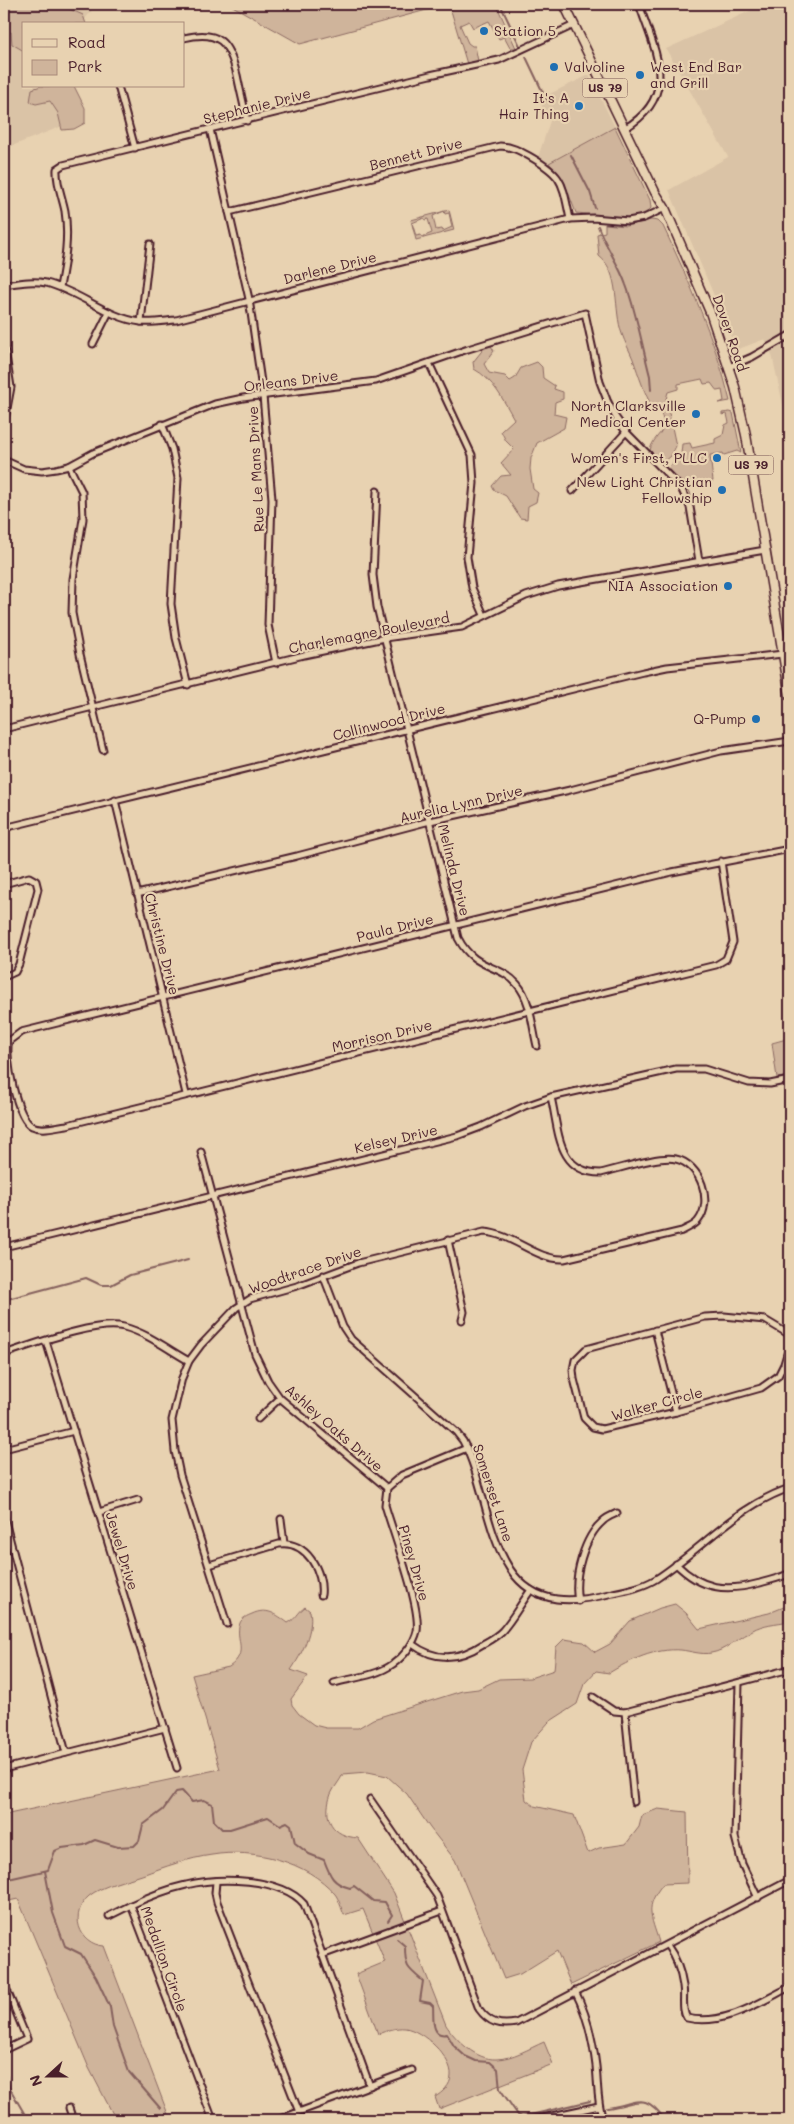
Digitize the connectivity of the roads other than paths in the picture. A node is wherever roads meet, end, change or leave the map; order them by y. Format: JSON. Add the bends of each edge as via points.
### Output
{"nodes":[{"id":1,"x":564,"y":4,"type":"edge"},
{"id":2,"x":639,"y":4,"type":"edge"},
{"id":3,"x":574,"y":25,"type":"junction"},
{"id":4,"x":185,"y":38,"type":"edge"},
{"id":5,"x":119,"y":88,"type":"edge"},
{"id":6,"x":247,"y":121,"type":"junction"},
{"id":7,"x":210,"y":129,"type":"junction"},
{"id":8,"x":624,"y":129,"type":"junction"},
{"id":9,"x":135,"y":148,"type":"junction"},
{"id":10,"x":665,"y":208,"type":"junction"},
{"id":11,"x":229,"y":212,"type":"junction"},
{"id":12,"x":570,"y":219,"type":"junction"},
{"id":13,"x":150,"y":244,"type":"dead end"},
{"id":14,"x":4,"y":285,"type":"edge"},
{"id":15,"x":60,"y":287,"type":"junction"},
{"id":16,"x":249,"y":299,"type":"junction"},
{"id":17,"x":109,"y":312,"type":"junction"},
{"id":18,"x":141,"y":322,"type":"junction"},
{"id":19,"x":790,"y":335,"type":"edge"},
{"id":20,"x":93,"y":344,"type":"dead end"},
{"id":21,"x":4,"y":350,"type":"edge"},
{"id":22,"x":429,"y":362,"type":"junction"},
{"id":23,"x":729,"y":367,"type":"junction"},
{"id":24,"x":263,"y":396,"type":"junction"},
{"id":25,"x":4,"y":419,"type":"edge"},
{"id":26,"x":162,"y":424,"type":"junction"},
{"id":27,"x":626,"y":432,"type":"junction"},
{"id":28,"x":4,"y":460,"type":"edge"},
{"id":29,"x":69,"y":466,"type":"junction"},
{"id":30,"x":377,"y":491,"type":"dead end"},
{"id":31,"x":572,"y":491,"type":"dead end"},
{"id":32,"x":765,"y":550,"type":"junction"},
{"id":33,"x":699,"y":561,"type":"junction"},
{"id":34,"x":484,"y":616,"type":"junction"},
{"id":35,"x":385,"y":638,"type":"junction"},
{"id":36,"x":782,"y":654,"type":"junction"},
{"id":37,"x":276,"y":663,"type":"junction"},
{"id":38,"x":188,"y":685,"type":"junction"},
{"id":39,"x":790,"y":696,"type":"edge"},
{"id":40,"x":93,"y":708,"type":"junction"},
{"id":41,"x":4,"y":729,"type":"edge"},
{"id":42,"x":407,"y":729,"type":"junction"},
{"id":43,"x":790,"y":741,"type":"edge"},
{"id":44,"x":103,"y":750,"type":"dead end"},
{"id":45,"x":115,"y":800,"type":"junction"},
{"id":46,"x":430,"y":822,"type":"junction"},
{"id":47,"x":4,"y":828,"type":"edge"},
{"id":48,"x":790,"y":849,"type":"edge"},
{"id":49,"x":720,"y":861,"type":"junction"},
{"id":50,"x":4,"y":884,"type":"edge"},
{"id":51,"x":137,"y":894,"type":"junction"},
{"id":52,"x":456,"y":925,"type":"junction"},
{"id":53,"x":4,"y":977,"type":"edge"},
{"id":54,"x":164,"y":997,"type":"junction"},
{"id":55,"x":530,"y":1012,"type":"junction"},
{"id":56,"x":9,"y":1041,"type":"joint"},
{"id":57,"x":537,"y":1046,"type":"dead end"},
{"id":58,"x":790,"y":1080,"type":"edge"},
{"id":59,"x":186,"y":1094,"type":"junction"},
{"id":60,"x":552,"y":1098,"type":"junction"},
{"id":61,"x":201,"y":1152,"type":"dead end"},
{"id":62,"x":213,"y":1196,"type":"junction"},
{"id":63,"x":448,"y":1240,"type":"junction"},
{"id":64,"x":4,"y":1247,"type":"edge"},
{"id":65,"x":323,"y":1275,"type":"junction"},
{"id":66,"x":242,"y":1304,"type":"junction"},
{"id":67,"x":462,"y":1320,"type":"dead end"},
{"id":68,"x":656,"y":1330,"type":"junction"},
{"id":69,"x":790,"y":1334,"type":"edge"},
{"id":70,"x":46,"y":1341,"type":"junction"},
{"id":71,"x":790,"y":1344,"type":"edge"},
{"id":72,"x":4,"y":1354,"type":"edge"},
{"id":73,"x":189,"y":1362,"type":"junction"},
{"id":74,"x":280,"y":1398,"type":"junction"},
{"id":75,"x":676,"y":1412,"type":"junction"},
{"id":76,"x":258,"y":1419,"type":"dead end"},
{"id":77,"x":74,"y":1431,"type":"junction"},
{"id":78,"x":467,"y":1448,"type":"junction"},
{"id":79,"x":4,"y":1449,"type":"edge"},
{"id":80,"x":387,"y":1488,"type":"junction"},
{"id":81,"x":790,"y":1488,"type":"edge"},
{"id":82,"x":138,"y":1500,"type":"dead end"},
{"id":83,"x":99,"y":1512,"type":"junction"},
{"id":84,"x":617,"y":1513,"type":"dead end"},
{"id":85,"x":4,"y":1517,"type":"edge"},
{"id":86,"x":281,"y":1519,"type":"dead end"},
{"id":87,"x":284,"y":1543,"type":"junction"},
{"id":88,"x":676,"y":1564,"type":"junction"},
{"id":89,"x":209,"y":1565,"type":"junction"},
{"id":90,"x":790,"y":1574,"type":"edge"},
{"id":91,"x":531,"y":1590,"type":"junction"},
{"id":92,"x":321,"y":1595,"type":"dead end"},
{"id":93,"x":578,"y":1601,"type":"junction"},
{"id":94,"x":227,"y":1624,"type":"dead end"},
{"id":95,"x":412,"y":1644,"type":"junction"},
{"id":96,"x":790,"y":1668,"type":"edge"},
{"id":97,"x":334,"y":1683,"type":"dead end"},
{"id":98,"x":739,"y":1683,"type":"junction"},
{"id":99,"x":593,"y":1697,"type":"dead end"},
{"id":100,"x":625,"y":1712,"type":"junction"},
{"id":101,"x":164,"y":1728,"type":"junction"},
{"id":102,"x":66,"y":1753,"type":"junction"},
{"id":103,"x":177,"y":1768,"type":"dead end"},
{"id":104,"x":4,"y":1769,"type":"edge"},
{"id":105,"x":370,"y":1799,"type":"dead end"},
{"id":106,"x":634,"y":1802,"type":"dead end"},
{"id":107,"x":790,"y":1880,"type":"edge"},
{"id":108,"x":216,"y":1882,"type":"junction"},
{"id":109,"x":758,"y":1898,"type":"junction"},
{"id":110,"x":131,"y":1905,"type":"junction"},
{"id":111,"x":442,"y":1911,"type":"junction"},
{"id":112,"x":108,"y":1916,"type":"dead end"},
{"id":113,"x":667,"y":1945,"type":"junction"},
{"id":114,"x":322,"y":1955,"type":"junction"},
{"id":115,"x":4,"y":1983,"type":"edge"},
{"id":116,"x":790,"y":1987,"type":"edge"},
{"id":117,"x":575,"y":1991,"type":"junction"},
{"id":118,"x":4,"y":2050,"type":"edge"},
{"id":119,"x":412,"y":2070,"type":"dead end"},
{"id":120,"x":370,"y":2086,"type":"junction"},
{"id":121,"x":599,"y":2106,"type":"junction"},
{"id":122,"x":69,"y":2108,"type":"dead end"},
{"id":123,"x":299,"y":2112,"type":"junction"},
{"id":124,"x":73,"y":2120,"type":"edge"},
{"id":125,"x":213,"y":2120,"type":"edge"},
{"id":126,"x":277,"y":2120,"type":"edge"},
{"id":127,"x":533,"y":2120,"type":"edge"},
{"id":128,"x":603,"y":2120,"type":"edge"}],
"edges":[{"from":1,"to":3,"type":"main road","name":"Dover Road","number":"US 79"},
{"from":2,"to":8,"type":"street","via":[[657,57],[660,82],[642,117]]},
{"from":3,"to":6,"type":"street","name":"Stephanie Drive","via":[[499,60]]},
{"from":3,"to":8,"type":"main road","name":"Dover Road","number":"US 79"},
{"from":4,"to":6,"type":"street","via":[[205,35],[226,46],[232,55]]},
{"from":5,"to":9,"type":"street"},
{"from":6,"to":7,"type":"street","name":"Stephanie Drive"},
{"from":7,"to":9,"type":"street","name":"Stephanie Drive"},
{"from":7,"to":11,"type":"street","name":"Rue Le Mans Drive"},
{"from":8,"to":10,"type":"main road","name":"Dover Road","number":"US 79"},
{"from":9,"to":15,"type":"street","name":"Stephanie Drive","via":[[57,169],[68,239]]},
{"from":10,"to":12,"type":"street","name":"Darlene Drive","via":[[628,221]]},
{"from":10,"to":23,"type":"main road","name":"Dover Road","number":"US 79","via":[[702,292]]},
{"from":11,"to":12,"type":"street","name":"Bennett Drive","via":[[500,146],[512,147],[556,174],[563,187]]},
{"from":11,"to":16,"type":"street","name":"Rue Le Mans Drive"},
{"from":12,"to":16,"type":"street","name":"Darlene Drive"},
{"from":13,"to":18,"type":"street"},
{"from":14,"to":15,"type":"street","name":"Darlene Drive","via":[[26,282]]},
{"from":15,"to":17,"type":"street","name":"Darlene Drive"},
{"from":16,"to":18,"type":"street","name":"Darlene Drive","via":[[176,320]]},
{"from":16,"to":24,"type":"street","name":"Rue Le Mans Drive"},
{"from":17,"to":18,"type":"street","name":"Darlene Drive"},
{"from":17,"to":20,"type":"street"},
{"from":19,"to":23,"type":"street"},
{"from":21,"to":25,"type":"main road","via":[[10,387]]},
{"from":22,"to":24,"type":"street","name":"Orleans Drive","via":[[376,381]]},
{"from":22,"to":27,"type":"street","name":"Orleans Drive","via":[[585,313],[600,382]]},
{"from":22,"to":34,"type":"street","via":[[472,455],[474,483],[467,557],[472,588]]},
{"from":23,"to":32,"type":"main road","name":"Dover Road","number":"US 79","via":[[746,435]]},
{"from":24,"to":26,"type":"street","name":"Orleans Drive","via":[[215,404]]},
{"from":24,"to":37,"type":"street","name":"Rue Le Mans Drive","via":[[272,499],[268,625]]},
{"from":26,"to":29,"type":"street","name":"Orleans Drive"},
{"from":26,"to":38,"type":"street","via":[[178,478],[171,604]]},
{"from":27,"to":31,"type":"street"},
{"from":27,"to":33,"type":"street","via":[[685,495]]},
{"from":28,"to":29,"type":"street","name":"Orleans Drive","via":[[24,469]]},
{"from":29,"to":40,"type":"street","via":[[82,492],[83,519],[73,579],[72,613]]},
{"from":30,"to":35,"type":"street","name":"Melinda Drive","via":[[373,575]]},
{"from":32,"to":33,"type":"street","name":"Charlemagne Boulevard"},
{"from":32,"to":36,"type":"main road","name":"Dover Road","number":"US 79"},
{"from":33,"to":34,"type":"street","name":"Charlemagne Boulevard","via":[[558,586],[526,596]]},
{"from":34,"to":35,"type":"street","name":"Charlemagne Boulevard","via":[[448,630]]},
{"from":35,"to":37,"type":"street","name":"Charlemagne Boulevard"},
{"from":35,"to":42,"type":"street","name":"Melinda Drive"},
{"from":36,"to":39,"type":"main road","name":"Dover Road","number":"US 79"},
{"from":36,"to":42,"type":"street","name":"Collinwood Drive","via":[[664,668]]},
{"from":37,"to":38,"type":"street","name":"Charlemagne Boulevard"},
{"from":38,"to":40,"type":"street","name":"Charlemagne Boulevard"},
{"from":40,"to":41,"type":"street","name":"Charlemagne Boulevard"},
{"from":40,"to":44,"type":"street"},
{"from":42,"to":45,"type":"street","name":"Collinwood Drive"},
{"from":42,"to":46,"type":"street","name":"Melinda Drive"},
{"from":43,"to":46,"type":"street","name":"Aurelia Lynn Drive","via":[[722,751]]},
{"from":45,"to":47,"type":"street","name":"Collinwood Drive"},
{"from":45,"to":51,"type":"street","name":"Christine Drive"},
{"from":46,"to":51,"type":"street","name":"Aurelia Lynn Drive"},
{"from":46,"to":52,"type":"street","name":"Melinda Drive"},
{"from":48,"to":49,"type":"street","name":"Paula Drive"},
{"from":49,"to":52,"type":"street","name":"Paula Drive"},
{"from":49,"to":55,"type":"street","name":"Morrison Drive","via":[[733,936],[726,959],[709,967]]},
{"from":50,"to":53,"type":"street","via":[[29,877],[36,881],[38,889],[19,964],[15,972]]},
{"from":51,"to":54,"type":"street","name":"Christine Drive"},
{"from":52,"to":54,"type":"street","name":"Paula Drive"},
{"from":52,"to":55,"type":"street","name":"Melinda Drive","via":[[464,950],[473,959],[517,984]]},
{"from":54,"to":56,"type":"street","name":"Paula Drive","via":[[34,1028]]},
{"from":54,"to":59,"type":"street","name":"Christine Drive"},
{"from":55,"to":57,"type":"street","name":"Melinda Drive"},
{"from":55,"to":59,"type":"street","name":"Morrison Drive"},
{"from":56,"to":59,"type":"street","name":"Morrison Drive","via":[[7,1056],[20,1109],[31,1126],[67,1125]]},
{"from":58,"to":60,"type":"street","name":"Kelsey Drive","via":[[770,1084],[749,1083],[704,1069],[685,1068]]},
{"from":60,"to":62,"type":"street","name":"Kelsey Drive","via":[[525,1106],[457,1136]]},
{"from":60,"to":63,"type":"street","name":"Woodtrace Drive","via":[[568,1160],[574,1167],[601,1173],[664,1158],[684,1161],[697,1173],[701,1183],[705,1203],[698,1221],[682,1231],[564,1259],[544,1256],[506,1236],[484,1232]]},
{"from":61,"to":62,"type":"street","name":"Ashley Oaks Drive"},
{"from":62,"to":64,"type":"street","name":"Kelsey Drive"},
{"from":62,"to":66,"type":"street","name":"Ashley Oaks Drive"},
{"from":63,"to":65,"type":"street","name":"Woodtrace Drive"},
{"from":63,"to":67,"type":"street","via":[[464,1312]]},
{"from":65,"to":66,"type":"street","name":"Woodtrace Drive"},
{"from":65,"to":78,"type":"street","name":"Somerset Lane","via":[[343,1327],[351,1339],[456,1432]]},
{"from":66,"to":73,"type":"street","name":"Woodtrace Drive","via":[[220,1323]]},
{"from":66,"to":74,"type":"street","name":"Ashley Oaks Drive","via":[[256,1354]]},
{"from":68,"to":69,"type":"street","name":"Walker Circle","via":[[705,1317],[724,1316],[765,1320]]},
{"from":68,"to":75,"type":"street"},
{"from":68,"to":75,"type":"street","name":"Walker Circle","via":[[583,1351],[575,1360],[576,1388],[584,1418],[597,1428],[617,1427]]},
{"from":70,"to":72,"type":"street"},
{"from":70,"to":73,"type":"street","via":[[81,1331],[117,1326]]},
{"from":70,"to":77,"type":"street","name":"Jewel Drive"},
{"from":71,"to":75,"type":"street","name":"Walker Circle","via":[[781,1370],[769,1383]]},
{"from":73,"to":89,"type":"street","name":"Woodtrace Drive","via":[[175,1401],[172,1428],[180,1475]]},
{"from":74,"to":76,"type":"street"},
{"from":74,"to":80,"type":"street","name":"Ashley Oaks Drive"},
{"from":77,"to":79,"type":"street"},
{"from":77,"to":83,"type":"street","name":"Jewel Drive"},
{"from":78,"to":80,"type":"street","via":[[402,1476]]},
{"from":78,"to":91,"type":"street","name":"Somerset Lane","via":[[498,1548],[511,1571]]},
{"from":80,"to":95,"type":"street","name":"Piney Drive","via":[[385,1505],[417,1614]]},
{"from":81,"to":88,"type":"street","name":"Somerset Lane","via":[[752,1505]]},
{"from":82,"to":83,"type":"street"},
{"from":83,"to":101,"type":"street","name":"Jewel Drive"},
{"from":84,"to":93,"type":"street","via":[[603,1521],[586,1547],[578,1573]]},
{"from":85,"to":102,"type":"street"},
{"from":86,"to":87,"type":"street"},
{"from":87,"to":89,"type":"street"},
{"from":87,"to":92,"type":"street","via":[[301,1549],[314,1563],[322,1581]]},
{"from":88,"to":90,"type":"street","via":[[701,1582],[724,1589],[739,1589]]},
{"from":88,"to":93,"type":"street","name":"Somerset Lane","via":[[643,1586]]},
{"from":89,"to":94,"type":"street","name":"Woodtrace Drive"},
{"from":91,"to":93,"type":"street","name":"Somerset Lane","via":[[559,1600]]},
{"from":91,"to":95,"type":"street","via":[[501,1632],[469,1653],[452,1658],[438,1657]]},
{"from":95,"to":97,"type":"street","via":[[392,1665]]},
{"from":96,"to":98,"type":"street"},
{"from":98,"to":100,"type":"street"},
{"from":98,"to":109,"type":"street","via":[[735,1837],[742,1864]]},
{"from":99,"to":100,"type":"street","via":[[614,1711]]},
{"from":100,"to":106,"type":"street"},
{"from":101,"to":102,"type":"street"},
{"from":101,"to":103,"type":"street","name":"Jewel Drive"},
{"from":102,"to":104,"type":"street"},
{"from":105,"to":111,"type":"street","via":[[433,1889]]},
{"from":107,"to":109,"type":"street"},
{"from":108,"to":110,"type":"street","name":"Medallion Circle","via":[[185,1885]]},
{"from":108,"to":114,"type":"street","name":"Medallion Circle","via":[[259,1883],[297,1896],[304,1904]]},
{"from":108,"to":123,"type":"street","via":[[217,1902]]},
{"from":109,"to":113,"type":"street"},
{"from":110,"to":112,"type":"street"},
{"from":110,"to":125,"type":"street","name":"Medallion Circle"},
{"from":111,"to":114,"type":"street"},
{"from":111,"to":117,"type":"street","via":[[476,2003],[484,2016],[502,2025],[516,2023]]},
{"from":113,"to":116,"type":"street","via":[[683,1985],[687,2018],[705,2020],[734,2014]]},
{"from":113,"to":117,"type":"street"},
{"from":114,"to":120,"type":"street","name":"Medallion Circle"},
{"from":115,"to":118,"type":"street","via":[[27,2039]]},
{"from":117,"to":121,"type":"street","via":[[593,2047]]},
{"from":119,"to":120,"type":"street"},
{"from":120,"to":123,"type":"street"},
{"from":121,"to":127,"type":"street"},
{"from":121,"to":128,"type":"street"},
{"from":122,"to":124,"type":"street"},
{"from":123,"to":126,"type":"street"}]}
